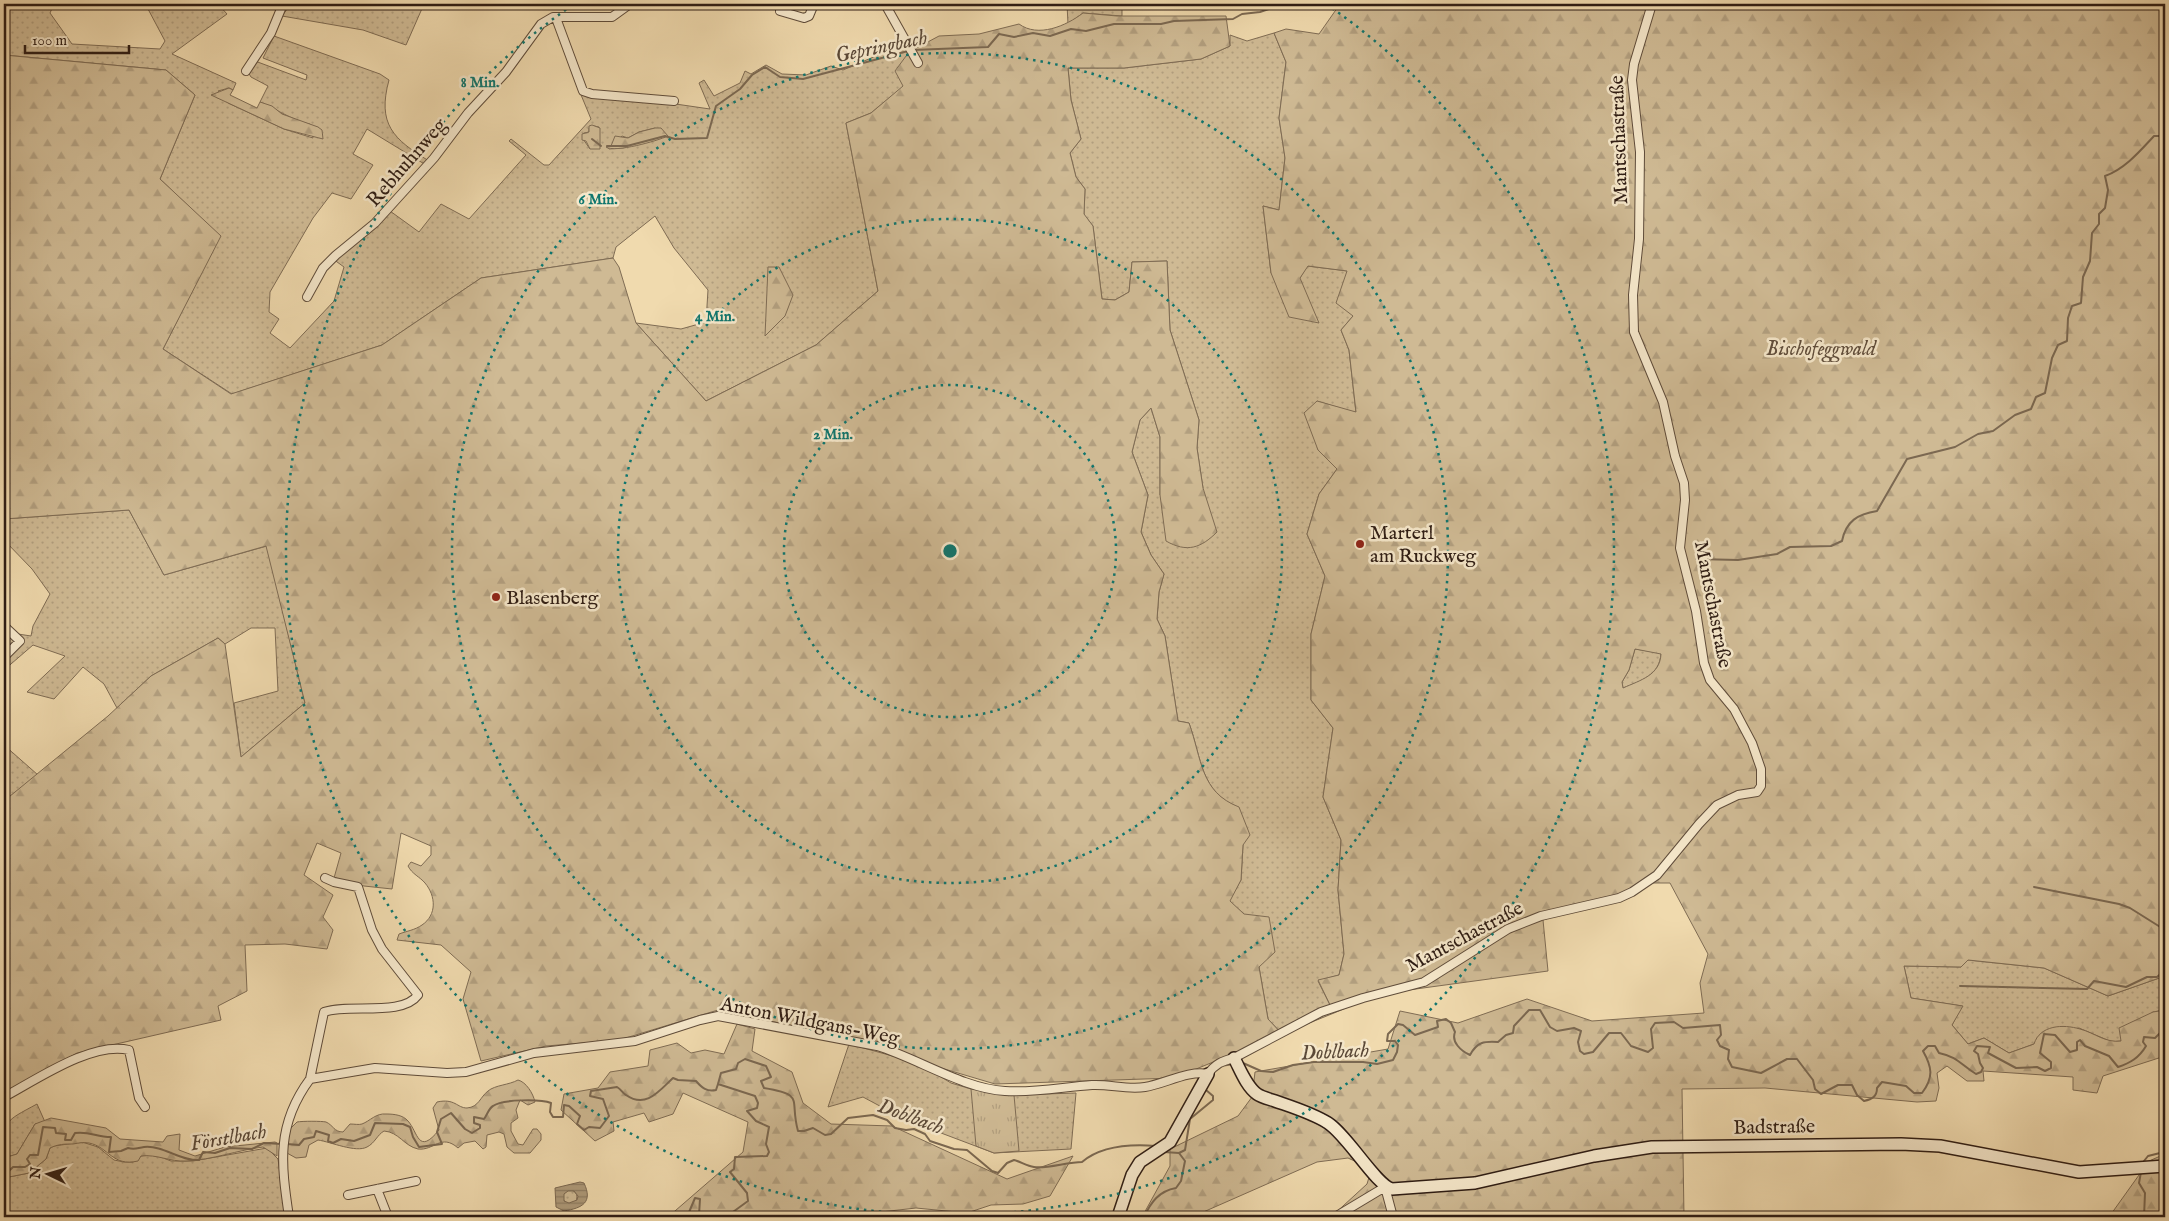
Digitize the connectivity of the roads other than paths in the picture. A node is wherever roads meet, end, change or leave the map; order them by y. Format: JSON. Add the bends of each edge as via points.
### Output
{"nodes":[{"id":1,"x":283,"y":4,"type":"edge"},
{"id":2,"x":630,"y":4,"type":"edge"},
{"id":3,"x":814,"y":4,"type":"edge"},
{"id":4,"x":885,"y":4,"type":"edge"},
{"id":5,"x":1652,"y":4,"type":"edge"},
{"id":6,"x":780,"y":11,"type":"dead end"},
{"id":7,"x":556,"y":18,"type":"junction"},
{"id":8,"x":916,"y":60,"type":"dead end"},
{"id":9,"x":246,"y":71,"type":"dead end"},
{"id":10,"x":674,"y":102,"type":"dead end"},
{"id":11,"x":307,"y":297,"type":"dead end"},
{"id":12,"x":4,"y":626,"type":"edge"},
{"id":13,"x":4,"y":657,"type":"edge"},
{"id":14,"x":325,"y":878,"type":"dead end"},
{"id":15,"x":1234,"y":1058,"type":"junction"},
{"id":16,"x":1208,"y":1074,"type":"junction"},
{"id":17,"x":310,"y":1079,"type":"junction"},
{"id":18,"x":4,"y":1096,"type":"edge"},
{"id":19,"x":145,"y":1107,"type":"dead end"},
{"id":20,"x":2165,"y":1166,"type":"edge"},
{"id":21,"x":416,"y":1181,"type":"dead end"},
{"id":22,"x":1385,"y":1187,"type":"junction"},
{"id":23,"x":377,"y":1189,"type":"junction"},
{"id":24,"x":348,"y":1194,"type":"dead end"},
{"id":25,"x":289,"y":1217,"type":"edge"},
{"id":26,"x":388,"y":1217,"type":"edge"},
{"id":27,"x":1118,"y":1217,"type":"edge"},
{"id":28,"x":1335,"y":1217,"type":"edge"},
{"id":29,"x":1393,"y":1217,"type":"edge"}],
"edges":[{"from":1,"to":9,"type":"street","via":[[271,33]]},
{"from":2,"to":7,"type":"street","name":"Rebhuhnweg","via":[[607,18]]},
{"from":3,"to":6,"type":"street","via":[[809,16],[804,18]]},
{"from":4,"to":8,"type":"street"},
{"from":5,"to":15,"type":"street","name":"Mantschastraße","via":[[1632,80],[1640,152],[1634,332],[1663,402],[1684,483],[1680,548],[1704,663],[1710,680],[1734,709],[1752,743],[1761,769],[1761,786],[1757,792],[1738,794],[1717,805],[1657,875],[1632,892],[1541,916],[1508,929],[1424,982],[1321,1012]]},
{"from":7,"to":10,"type":"street","via":[[583,90],[592,94]]},
{"from":7,"to":11,"type":"street","name":"Rebhuhnweg","via":[[546,19],[532,33],[506,72],[468,113],[434,158],[375,223],[324,268]]},
{"from":12,"to":13,"type":"street","via":[[20,641]]},
{"from":14,"to":17,"type":"street","via":[[358,888],[382,949],[418,995],[413,1002],[402,1006],[324,1012]]},
{"from":15,"to":16,"type":"street","name":"Mantschastraße","via":[[1214,1066]]},
{"from":15,"to":22,"type":"street","via":[[1257,1094],[1329,1124]]},
{"from":16,"to":17,"type":"street","name":"Anton Wildgans-Weg","via":[[1198,1072],[1139,1088],[1094,1085],[1002,1091],[976,1086],[900,1052],[718,1016],[635,1041],[534,1053],[466,1072],[375,1068]]},
{"from":16,"to":27,"type":"street","name":"Mantschastraße","via":[[1176,1133],[1161,1149],[1140,1162],[1132,1175]]},
{"from":17,"to":25,"type":"street","via":[[297,1096],[283,1140]]},
{"from":18,"to":19,"type":"street","via":[[96,1051],[119,1048],[129,1050],[138,1098]]},
{"from":20,"to":22,"type":"street","name":"Badstraße","via":[[2079,1172],[1921,1144],[1668,1146],[1594,1156],[1475,1183],[1431,1188]]},
{"from":21,"to":23,"type":"street"},
{"from":22,"to":28,"type":"street"},
{"from":22,"to":29,"type":"street"},
{"from":23,"to":24,"type":"street"},
{"from":23,"to":26,"type":"street"}]}
